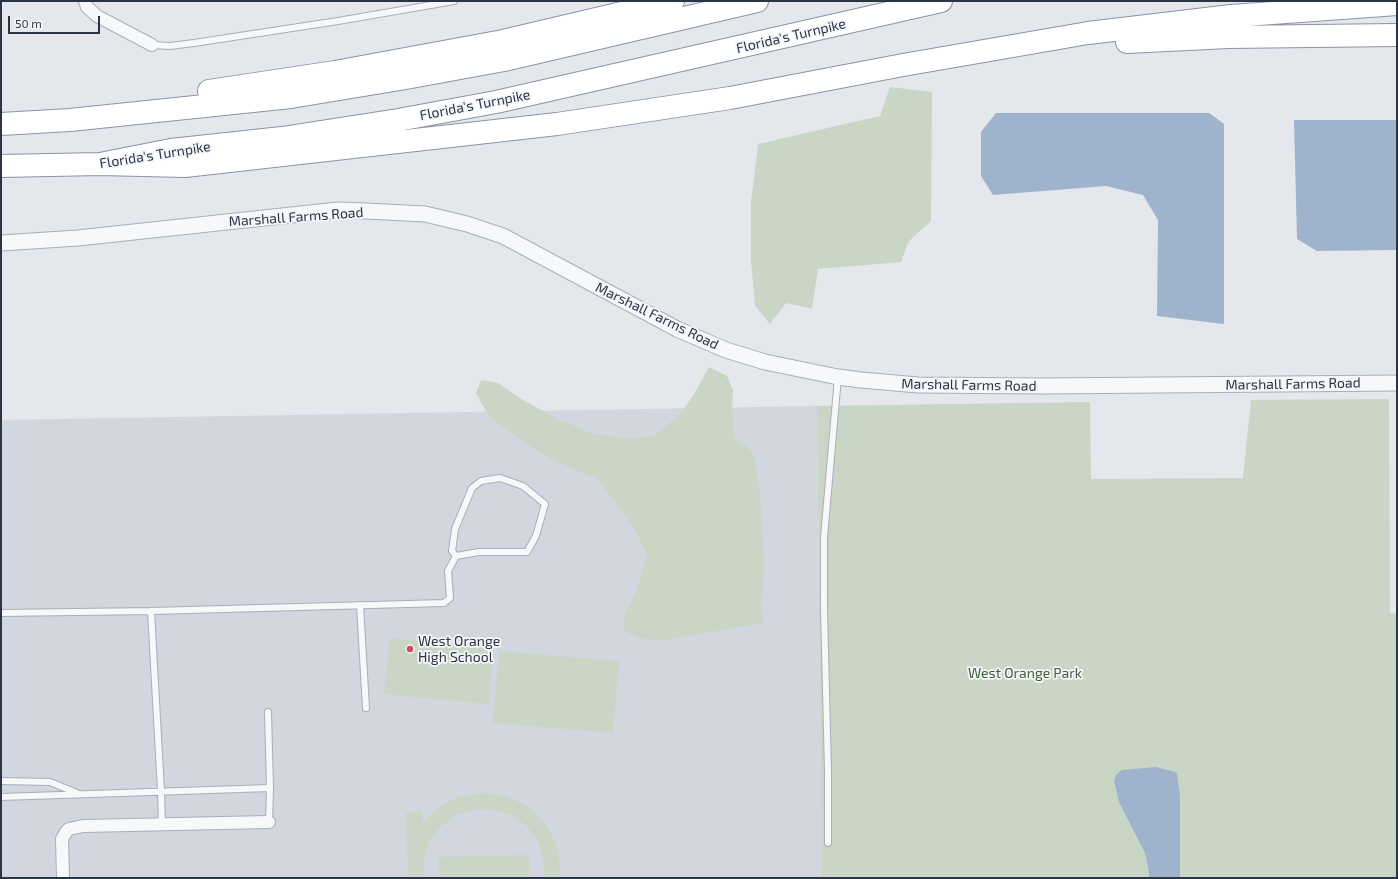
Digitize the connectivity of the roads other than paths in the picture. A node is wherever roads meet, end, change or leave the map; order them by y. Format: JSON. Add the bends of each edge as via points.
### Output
{"nodes":[{"id":1,"x":85,"y":1,"type":"edge"},
{"id":2,"x":454,"y":1,"type":"edge"},
{"id":3,"x":673,"y":1,"type":"edge"},
{"id":4,"x":757,"y":1,"type":"edge"},
{"id":5,"x":941,"y":1,"type":"edge"},
{"id":6,"x":1397,"y":4,"type":"edge"},
{"id":7,"x":1397,"y":35,"type":"edge"},
{"id":8,"x":152,"y":45,"type":"joint"},
{"id":9,"x":903,"y":65,"type":"junction"},
{"id":10,"x":70,"y":120,"type":"junction"},
{"id":11,"x":1,"y":124,"type":"edge"},
{"id":12,"x":100,"y":164,"type":"junction"},
{"id":13,"x":1,"y":166,"type":"edge"},
{"id":14,"x":1,"y":243,"type":"edge"},
{"id":15,"x":838,"y":377,"type":"junction"},
{"id":16,"x":1397,"y":383,"type":"edge"},
{"id":17,"x":456,"y":556,"type":"junction"},
{"id":18,"x":360,"y":605,"type":"junction"},
{"id":19,"x":151,"y":611,"type":"junction"},
{"id":20,"x":1,"y":613,"type":"edge"},
{"id":21,"x":366,"y":708,"type":"dead end"},
{"id":22,"x":268,"y":712,"type":"dead end"},
{"id":23,"x":1,"y":781,"type":"edge"},
{"id":24,"x":270,"y":788,"type":"junction"},
{"id":25,"x":161,"y":791,"type":"junction"},
{"id":26,"x":80,"y":794,"type":"junction"},
{"id":27,"x":1,"y":797,"type":"edge"},
{"id":28,"x":269,"y":822,"type":"joint"},
{"id":29,"x":162,"y":825,"type":"junction"},
{"id":30,"x":828,"y":843,"type":"dead end"},
{"id":31,"x":63,"y":878,"type":"edge"}],
"edges":[{"from":1,"to":8,"type":"street","via":[[87,7],[97,16]]},
{"from":2,"to":8,"type":"lane","via":[[194,43]]},
{"from":3,"to":10,"type":"highway","via":[[495,43],[335,72],[198,93]]},
{"from":4,"to":10,"type":"highway","via":[[504,60],[406,78],[291,97]]},
{"from":5,"to":12,"type":"highway","name":"Florida's Turnpike","via":[[496,102],[282,138],[171,150]]},
{"from":6,"to":9,"type":"highway","via":[[1231,16],[1096,32]]},
{"from":7,"to":9,"type":"highway","via":[[1228,37],[1088,43]]},
{"from":9,"to":12,"type":"highway","via":[[730,98],[557,124],[185,166]]},
{"from":10,"to":11,"type":"highway"},
{"from":12,"to":13,"type":"highway","name":"Florida's Turnpike"},
{"from":14,"to":15,"type":"street","name":"Marshall Farms Road","via":[[78,238],[338,210],[425,214],[503,236],[677,329],[726,350],[765,362]]},
{"from":15,"to":16,"type":"street","name":"Marshall Farms Road","via":[[918,385]]},
{"from":15,"to":30,"type":"lane","via":[[824,537]]},
{"from":17,"to":17,"type":"lane","via":[[479,552],[527,552],[536,536],[545,504],[523,486],[500,478],[481,481],[472,488],[455,529],[452,551]]},
{"from":17,"to":18,"type":"lane","via":[[448,571],[450,598],[444,603]]},
{"from":18,"to":19,"type":"lane"},
{"from":18,"to":21,"type":"lane"},
{"from":19,"to":20,"type":"lane"},
{"from":19,"to":25,"type":"lane"},
{"from":22,"to":24,"type":"lane"},
{"from":23,"to":26,"type":"lane","via":[[50,782]]},
{"from":24,"to":25,"type":"lane"},
{"from":24,"to":28,"type":"lane"},
{"from":25,"to":26,"type":"lane"},
{"from":25,"to":29,"type":"lane"},
{"from":26,"to":27,"type":"lane"},
{"from":28,"to":29,"type":"street"},
{"from":29,"to":31,"type":"street","via":[[83,826],[70,829],[62,839]]}]}
